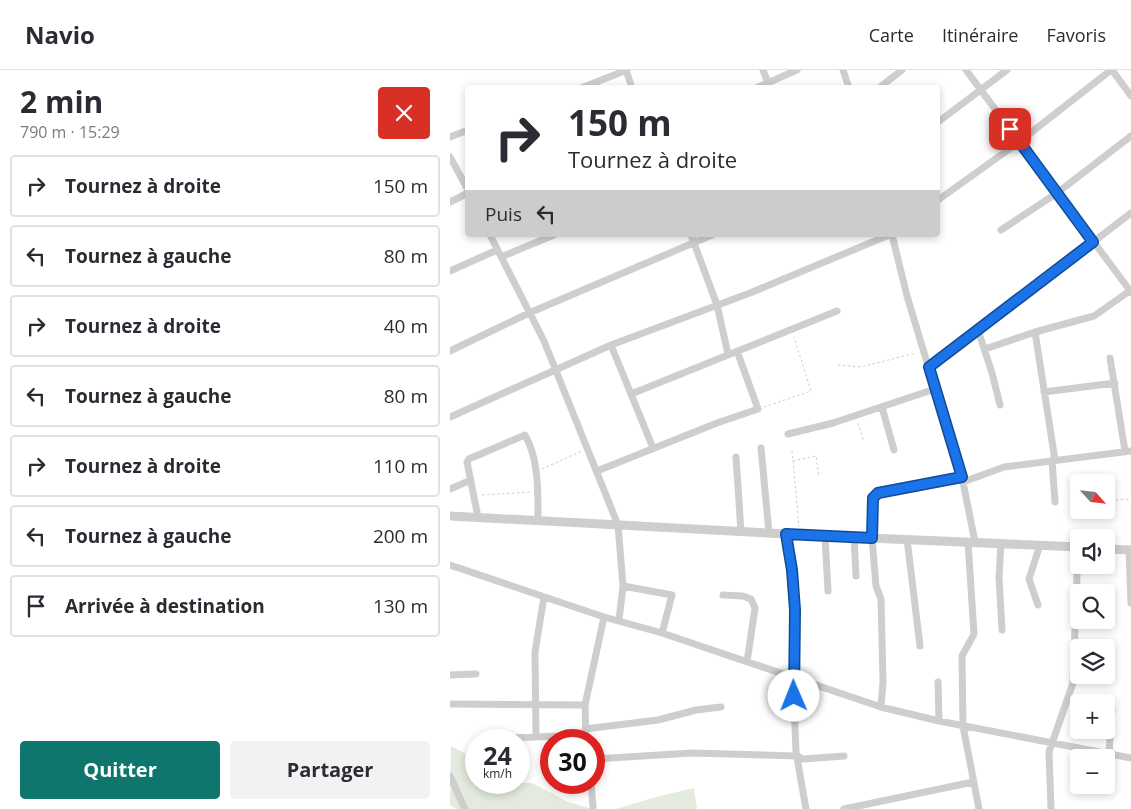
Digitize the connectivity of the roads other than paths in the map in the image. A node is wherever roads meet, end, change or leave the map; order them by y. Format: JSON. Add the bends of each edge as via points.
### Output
{"nodes":[{"id":1,"x":626,"y":70,"type":"edge"},
{"id":2,"x":763,"y":70,"type":"edge"},
{"id":3,"x":797,"y":70,"type":"edge"},
{"id":4,"x":843,"y":70,"type":"edge"},
{"id":5,"x":902,"y":70,"type":"edge"},
{"id":6,"x":966,"y":70,"type":"edge"},
{"id":7,"x":1007,"y":70,"type":"edge"},
{"id":8,"x":1111,"y":70,"type":"edge"},
{"id":9,"x":588,"y":85,"type":"edge"},
{"id":10,"x":631,"y":85,"type":"edge"},
{"id":11,"x":769,"y":85,"type":"edge"},
{"id":12,"x":848,"y":85,"type":"edge"},
{"id":13,"x":883,"y":85,"type":"edge"},
{"id":14,"x":982,"y":90,"type":"junction"},
{"id":15,"x":1131,"y":96,"type":"edge"},
{"id":16,"x":940,"y":121,"type":"edge"},
{"id":17,"x":465,"y":131,"type":"edge"},
{"id":18,"x":1131,"y":136,"type":"edge"},
{"id":19,"x":450,"y":137,"type":"edge"},
{"id":20,"x":1019,"y":142,"type":"junction"},
{"id":21,"x":450,"y":157,"type":"edge"},
{"id":22,"x":465,"y":186,"type":"edge"},
{"id":23,"x":1057,"y":193,"type":"junction"},
{"id":24,"x":465,"y":194,"type":"edge"},
{"id":25,"x":940,"y":199,"type":"edge"},
{"id":26,"x":450,"y":202,"type":"edge"},
{"id":27,"x":1131,"y":213,"type":"edge"},
{"id":28,"x":1001,"y":230,"type":"dead end"},
{"id":29,"x":491,"y":237,"type":"edge"},
{"id":30,"x":548,"y":237,"type":"edge"},
{"id":31,"x":692,"y":237,"type":"edge"},
{"id":32,"x":708,"y":237,"type":"edge"},
{"id":33,"x":884,"y":237,"type":"edge"},
{"id":34,"x":892,"y":237,"type":"edge"},
{"id":35,"x":1093,"y":242,"type":"junction"},
{"id":36,"x":694,"y":244,"type":"junction"},
{"id":37,"x":499,"y":253,"type":"junction"},
{"id":38,"x":450,"y":271,"type":"edge"},
{"id":39,"x":1131,"y":291,"type":"edge"},
{"id":40,"x":717,"y":305,"type":"junction"},
{"id":41,"x":838,"y":311,"type":"dead end"},
{"id":42,"x":529,"y":313,"type":"junction"},
{"id":43,"x":978,"y":330,"type":"junction"},
{"id":44,"x":1035,"y":332,"type":"junction"},
{"id":45,"x":611,"y":346,"type":"junction"},
{"id":46,"x":985,"y":349,"type":"junction"},
{"id":47,"x":450,"y":351,"type":"edge"},
{"id":48,"x":737,"y":351,"type":"junction"},
{"id":49,"x":728,"y":354,"type":"junction"},
{"id":50,"x":1110,"y":358,"type":"dead end"},
{"id":51,"x":929,"y":367,"type":"junction"},
{"id":52,"x":556,"y":370,"type":"junction"},
{"id":53,"x":1115,"y":383,"type":"junction"},
{"id":54,"x":935,"y":389,"type":"junction"},
{"id":55,"x":1044,"y":392,"type":"junction"},
{"id":56,"x":631,"y":394,"type":"junction"},
{"id":57,"x":1000,"y":405,"type":"dead end"},
{"id":58,"x":882,"y":407,"type":"junction"},
{"id":59,"x":450,"y":416,"type":"edge"},
{"id":60,"x":788,"y":434,"type":"dead end"},
{"id":61,"x":653,"y":448,"type":"junction"},
{"id":62,"x":761,"y":448,"type":"dead end"},
{"id":63,"x":894,"y":450,"type":"dead end"},
{"id":64,"x":1128,"y":451,"type":"edge"},
{"id":65,"x":736,"y":457,"type":"dead end"},
{"id":66,"x":1053,"y":460,"type":"junction"},
{"id":67,"x":597,"y":471,"type":"junction"},
{"id":68,"x":962,"y":479,"type":"junction"},
{"id":69,"x":471,"y":480,"type":"junction"},
{"id":70,"x":450,"y":489,"type":"edge"},
{"id":71,"x":1055,"y":502,"type":"dead end"},
{"id":72,"x":450,"y":515,"type":"edge"},
{"id":73,"x":478,"y":517,"type":"junction"},
{"id":74,"x":538,"y":520,"type":"junction"},
{"id":75,"x":618,"y":525,"type":"junction"},
{"id":76,"x":741,"y":532,"type":"junction"},
{"id":77,"x":770,"y":533,"type":"junction"},
{"id":78,"x":786,"y":534,"type":"junction"},
{"id":79,"x":825,"y":536,"type":"junction"},
{"id":80,"x":854,"y":537,"type":"junction"},
{"id":81,"x":872,"y":538,"type":"junction"},
{"id":82,"x":907,"y":539,"type":"junction"},
{"id":83,"x":972,"y":542,"type":"junction"},
{"id":84,"x":1000,"y":543,"type":"junction"},
{"id":85,"x":1040,"y":545,"type":"junction"},
{"id":86,"x":1070,"y":547,"type":"edge"},
{"id":87,"x":1115,"y":549,"type":"edge"},
{"id":88,"x":1130,"y":550,"type":"edge"},
{"id":89,"x":450,"y":564,"type":"edge"},
{"id":90,"x":1077,"y":574,"type":"edge"},
{"id":91,"x":856,"y":576,"type":"dead end"},
{"id":92,"x":623,"y":586,"type":"junction"},
{"id":93,"x":828,"y":591,"type":"dead end"},
{"id":94,"x":723,"y":594,"type":"dead end"},
{"id":95,"x":544,"y":596,"type":"junction"},
{"id":96,"x":1131,"y":603,"type":"edge"},
{"id":97,"x":1038,"y":605,"type":"dead end"},
{"id":98,"x":604,"y":617,"type":"junction"},
{"id":99,"x":619,"y":620,"type":"junction"},
{"id":100,"x":1002,"y":630,"type":"dead end"},
{"id":101,"x":662,"y":634,"type":"junction"},
{"id":102,"x":920,"y":646,"type":"dead end"},
{"id":103,"x":747,"y":662,"type":"junction"},
{"id":104,"x":476,"y":674,"type":"dead end"},
{"id":105,"x":450,"y":675,"type":"edge"},
{"id":106,"x":793,"y":677,"type":"junction"},
{"id":107,"x":938,"y":682,"type":"dead end"},
{"id":108,"x":450,"y":704,"type":"edge"},
{"id":109,"x":535,"y":704,"type":"junction"},
{"id":110,"x":586,"y":705,"type":"junction"},
{"id":111,"x":721,"y":707,"type":"dead end"},
{"id":112,"x":882,"y":707,"type":"junction"},
{"id":113,"x":939,"y":721,"type":"junction"},
{"id":114,"x":963,"y":726,"type":"junction"},
{"id":115,"x":586,"y":729,"type":"edge"},
{"id":116,"x":605,"y":731,"type":"edge"},
{"id":117,"x":530,"y":738,"type":"edge"},
{"id":118,"x":536,"y":738,"type":"junction"},
{"id":119,"x":540,"y":738,"type":"edge"},
{"id":120,"x":1052,"y":742,"type":"junction"},
{"id":121,"x":1088,"y":749,"type":"edge"},
{"id":122,"x":1115,"y":754,"type":"edge"},
{"id":123,"x":797,"y":756,"type":"junction"},
{"id":124,"x":844,"y":756,"type":"dead end"},
{"id":125,"x":605,"y":758,"type":"edge"},
{"id":126,"x":1131,"y":758,"type":"edge"},
{"id":127,"x":450,"y":776,"type":"edge"},
{"id":128,"x":973,"y":782,"type":"junction"},
{"id":129,"x":592,"y":794,"type":"edge"},
{"id":130,"x":593,"y":807,"type":"dead end"},
{"id":131,"x":465,"y":809,"type":"edge"},
{"id":132,"x":806,"y":809,"type":"edge"},
{"id":133,"x":844,"y":809,"type":"edge"},
{"id":134,"x":979,"y":809,"type":"edge"},
{"id":135,"x":1051,"y":809,"type":"edge"}],
"edges":[{"from":1,"to":9,"type":"street"},
{"from":1,"to":10,"type":"street"},
{"from":2,"to":11,"type":"street"},
{"from":3,"to":11,"type":"street"},
{"from":4,"to":12,"type":"street"},
{"from":5,"to":13,"type":"street"},
{"from":6,"to":14,"type":"street"},
{"from":7,"to":14,"type":"street"},
{"from":8,"to":15,"type":"street"},
{"from":8,"to":20,"type":"street"},
{"from":14,"to":16,"type":"street"},
{"from":14,"to":20,"type":"street"},
{"from":17,"to":19,"type":"street"},
{"from":18,"to":23,"type":"street"},
{"from":20,"to":23,"type":"street"},
{"from":20,"to":25,"type":"street"},
{"from":21,"to":22,"type":"street"},
{"from":23,"to":28,"type":"street"},
{"from":23,"to":35,"type":"street"},
{"from":24,"to":26,"type":"street"},
{"from":27,"to":35,"type":"street"},
{"from":29,"to":37,"type":"street"},
{"from":30,"to":37,"type":"street"},
{"from":31,"to":36,"type":"street"},
{"from":32,"to":36,"type":"street"},
{"from":33,"to":40,"type":"street"},
{"from":34,"to":51,"type":"street","via":[[906,296]]},
{"from":35,"to":39,"type":"street"},
{"from":35,"to":43,"type":"street"},
{"from":36,"to":40,"type":"street"},
{"from":36,"to":42,"type":"street"},
{"from":37,"to":38,"type":"street"},
{"from":37,"to":42,"type":"street"},
{"from":39,"to":44,"type":"street","via":[[1094,316]]},
{"from":40,"to":45,"type":"street"},
{"from":40,"to":49,"type":"street"},
{"from":41,"to":48,"type":"street"},
{"from":42,"to":47,"type":"street"},
{"from":42,"to":52,"type":"street"},
{"from":43,"to":46,"type":"street"},
{"from":43,"to":51,"type":"street"},
{"from":44,"to":46,"type":"street"},
{"from":44,"to":55,"type":"street"},
{"from":45,"to":52,"type":"street"},
{"from":45,"to":56,"type":"street"},
{"from":46,"to":57,"type":"street"},
{"from":48,"to":49,"type":"street"},
{"from":48,"to":61,"type":"street","via":[[758,409]]},
{"from":49,"to":56,"type":"street"},
{"from":50,"to":53,"type":"street"},
{"from":51,"to":54,"type":"street"},
{"from":52,"to":59,"type":"street"},
{"from":52,"to":67,"type":"street"},
{"from":53,"to":55,"type":"street"},
{"from":53,"to":64,"type":"street"},
{"from":54,"to":58,"type":"street"},
{"from":54,"to":68,"type":"street"},
{"from":55,"to":66,"type":"street"},
{"from":56,"to":61,"type":"street"},
{"from":58,"to":60,"type":"street"},
{"from":58,"to":63,"type":"street"},
{"from":61,"to":67,"type":"street"},
{"from":62,"to":77,"type":"street"},
{"from":64,"to":66,"type":"street"},
{"from":65,"to":76,"type":"street"},
{"from":66,"to":68,"type":"street","via":[[1004,467]]},
{"from":66,"to":71,"type":"street"},
{"from":67,"to":75,"type":"street"},
{"from":68,"to":81,"type":"street","via":[[878,493],[873,498]]},
{"from":68,"to":83,"type":"street"},
{"from":69,"to":70,"type":"street"},
{"from":69,"to":73,"type":"street"},
{"from":69,"to":74,"type":"street","via":[[468,459],[523,435],[536,471]]},
{"from":72,"to":73,"type":"street"},
{"from":73,"to":74,"type":"street"},
{"from":74,"to":75,"type":"street"},
{"from":75,"to":76,"type":"street"},
{"from":75,"to":92,"type":"street"},
{"from":76,"to":77,"type":"street"},
{"from":77,"to":78,"type":"street"},
{"from":78,"to":79,"type":"street"},
{"from":78,"to":106,"type":"street","via":[[795,610]]},
{"from":79,"to":80,"type":"street"},
{"from":79,"to":93,"type":"street"},
{"from":80,"to":81,"type":"street"},
{"from":80,"to":91,"type":"street"},
{"from":81,"to":82,"type":"street"},
{"from":81,"to":112,"type":"street","via":[[876,586],[881,599]]},
{"from":82,"to":83,"type":"street"},
{"from":82,"to":102,"type":"street"},
{"from":83,"to":84,"type":"street"},
{"from":83,"to":114,"type":"street","via":[[974,634],[962,656]]},
{"from":84,"to":85,"type":"street"},
{"from":84,"to":100,"type":"street"},
{"from":85,"to":86,"type":"street"},
{"from":85,"to":97,"type":"street","via":[[1030,579]]},
{"from":87,"to":88,"type":"street"},
{"from":88,"to":96,"type":"street"},
{"from":89,"to":95,"type":"street"},
{"from":90,"to":120,"type":"street","via":[[1074,683]]},
{"from":92,"to":99,"type":"street"},
{"from":92,"to":101,"type":"street","via":[[672,595]]},
{"from":94,"to":103,"type":"street","via":[[751,599],[755,608]]},
{"from":95,"to":98,"type":"street"},
{"from":95,"to":109,"type":"street","via":[[535,652]]},
{"from":98,"to":99,"type":"street"},
{"from":98,"to":110,"type":"street"},
{"from":99,"to":101,"type":"street"},
{"from":101,"to":103,"type":"street"},
{"from":103,"to":106,"type":"street"},
{"from":104,"to":105,"type":"street"},
{"from":106,"to":112,"type":"street"},
{"from":106,"to":123,"type":"street"},
{"from":107,"to":113,"type":"street"},
{"from":108,"to":109,"type":"street"},
{"from":109,"to":110,"type":"street"},
{"from":109,"to":118,"type":"street"},
{"from":110,"to":115,"type":"street"},
{"from":111,"to":116,"type":"street"},
{"from":112,"to":113,"type":"street"},
{"from":113,"to":114,"type":"street"},
{"from":114,"to":120,"type":"street"},
{"from":114,"to":128,"type":"street"},
{"from":117,"to":118,"type":"street"},
{"from":118,"to":119,"type":"street"},
{"from":120,"to":121,"type":"street"},
{"from":120,"to":135,"type":"street","via":[[1048,759]]},
{"from":122,"to":126,"type":"street"},
{"from":123,"to":124,"type":"street","via":[[803,759]]},
{"from":123,"to":125,"type":"street","via":[[692,753]]},
{"from":123,"to":132,"type":"street"},
{"from":127,"to":131,"type":"street"},
{"from":128,"to":133,"type":"street"},
{"from":128,"to":134,"type":"street"},
{"from":129,"to":130,"type":"street"}]}
